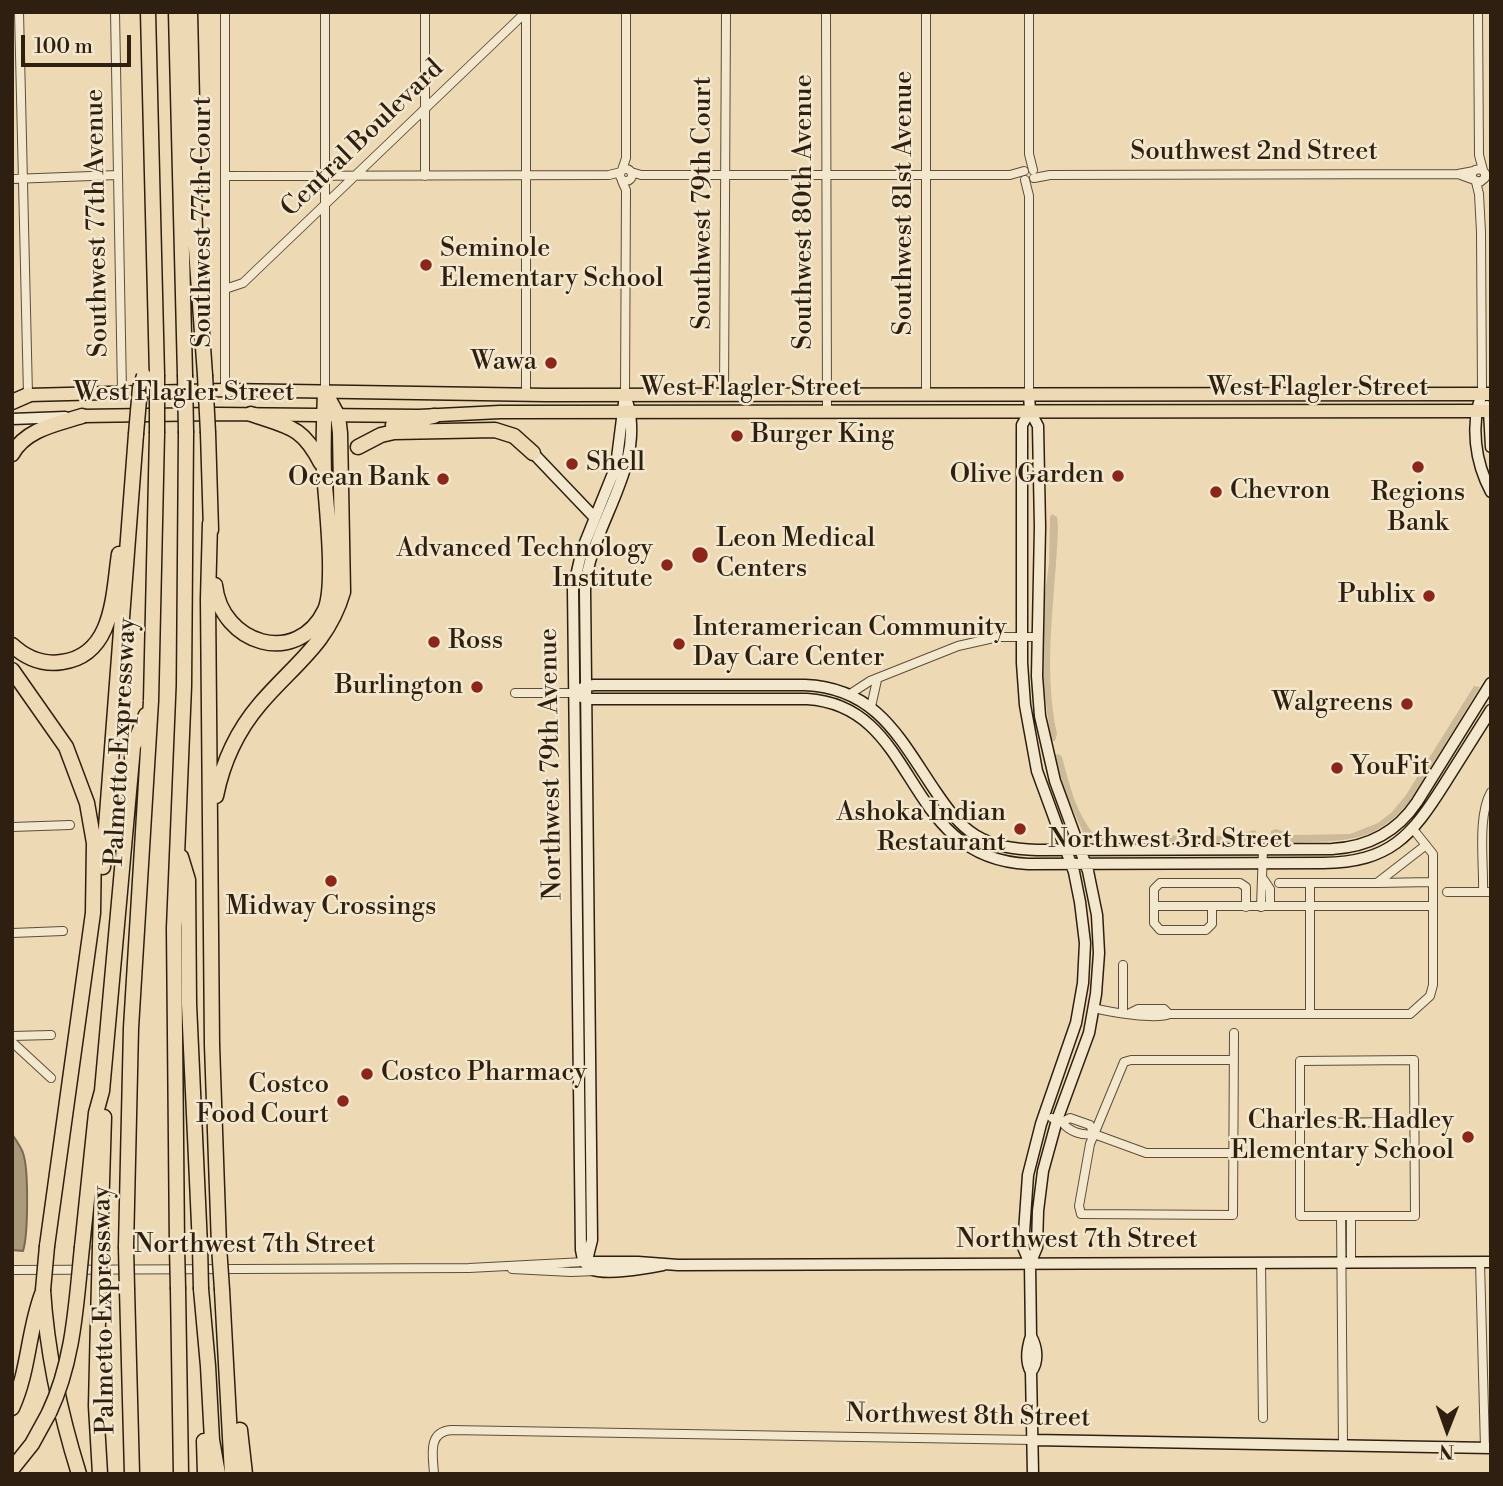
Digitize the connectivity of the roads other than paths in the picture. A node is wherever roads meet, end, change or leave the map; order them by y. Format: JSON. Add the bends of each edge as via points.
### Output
{"nodes":[{"id":1,"x":19,"y":12,"type":"edge"},
{"id":2,"x":115,"y":12,"type":"edge"},
{"id":3,"x":148,"y":12,"type":"edge"},
{"id":4,"x":176,"y":12,"type":"edge"},
{"id":5,"x":191,"y":12,"type":"edge"},
{"id":6,"x":225,"y":12,"type":"edge"},
{"id":7,"x":325,"y":12,"type":"edge"},
{"id":8,"x":425,"y":12,"type":"edge"},
{"id":9,"x":526,"y":12,"type":"edge"},
{"id":10,"x":625,"y":12,"type":"edge"},
{"id":11,"x":726,"y":12,"type":"edge"},
{"id":12,"x":826,"y":12,"type":"edge"},
{"id":13,"x":926,"y":12,"type":"edge"},
{"id":14,"x":1029,"y":12,"type":"edge"},
{"id":15,"x":1478,"y":12,"type":"edge"},
{"id":16,"x":425,"y":108,"type":"junction"},
{"id":17,"x":118,"y":175,"type":"junction"},
{"id":18,"x":356,"y":175,"type":"junction"},
{"id":19,"x":626,"y":175,"type":"junction"},
{"id":20,"x":726,"y":175,"type":"junction"},
{"id":21,"x":826,"y":175,"type":"junction"},
{"id":22,"x":926,"y":175,"type":"junction"},
{"id":23,"x":1029,"y":175,"type":"junction"},
{"id":24,"x":1481,"y":175,"type":"edge"},
{"id":25,"x":225,"y":176,"type":"junction"},
{"id":26,"x":325,"y":176,"type":"junction"},
{"id":27,"x":425,"y":176,"type":"junction"},
{"id":28,"x":526,"y":176,"type":"junction"},
{"id":29,"x":12,"y":179,"type":"edge"},
{"id":30,"x":24,"y":179,"type":"junction"},
{"id":31,"x":325,"y":206,"type":"junction"},
{"id":32,"x":225,"y":289,"type":"junction"},
{"id":33,"x":151,"y":375,"type":"junction"},
{"id":34,"x":225,"y":390,"type":"junction"},
{"id":35,"x":122,"y":391,"type":"junction"},
{"id":36,"x":325,"y":392,"type":"junction"},
{"id":37,"x":1486,"y":393,"type":"edge"},
{"id":38,"x":724,"y":394,"type":"junction"},
{"id":39,"x":926,"y":394,"type":"junction"},
{"id":40,"x":1029,"y":394,"type":"junction"},
{"id":41,"x":1254,"y":394,"type":"junction"},
{"id":42,"x":1279,"y":394,"type":"junction"},
{"id":43,"x":29,"y":395,"type":"junction"},
{"id":44,"x":526,"y":395,"type":"junction"},
{"id":45,"x":625,"y":395,"type":"junction"},
{"id":46,"x":827,"y":395,"type":"junction"},
{"id":47,"x":12,"y":396,"type":"edge"},
{"id":48,"x":12,"y":402,"type":"edge"},
{"id":49,"x":827,"y":411,"type":"junction"},
{"id":50,"x":1030,"y":411,"type":"junction"},
{"id":51,"x":1233,"y":411,"type":"junction"},
{"id":52,"x":1259,"y":411,"type":"junction"},
{"id":53,"x":1475,"y":411,"type":"junction"},
{"id":54,"x":1490,"y":411,"type":"edge"},
{"id":55,"x":626,"y":412,"type":"junction"},
{"id":56,"x":251,"y":414,"type":"junction"},
{"id":57,"x":82,"y":416,"type":"junction"},
{"id":58,"x":331,"y":416,"type":"junction"},
{"id":59,"x":434,"y":416,"type":"junction"},
{"id":60,"x":12,"y":419,"type":"edge"},
{"id":61,"x":358,"y":447,"type":"junction"},
{"id":62,"x":1491,"y":447,"type":"edge"},
{"id":63,"x":533,"y":453,"type":"joint"},
{"id":64,"x":12,"y":454,"type":"edge"},
{"id":65,"x":324,"y":470,"type":"junction"},
{"id":66,"x":342,"y":486,"type":"junction"},
{"id":67,"x":1491,"y":492,"type":"edge"},
{"id":68,"x":132,"y":495,"type":"junction"},
{"id":69,"x":606,"y":506,"type":"junction"},
{"id":70,"x":595,"y":517,"type":"junction"},
{"id":71,"x":210,"y":523,"type":"junction"},
{"id":72,"x":1022,"y":637,"type":"junction"},
{"id":73,"x":1037,"y":637,"type":"junction"},
{"id":74,"x":12,"y":645,"type":"edge"},
{"id":75,"x":12,"y":670,"type":"edge"},
{"id":76,"x":877,"y":680,"type":"junction"},
{"id":77,"x":1490,"y":685,"type":"edge"},
{"id":78,"x":586,"y":686,"type":"junction"},
{"id":79,"x":515,"y":693,"type":"dead end"},
{"id":80,"x":574,"y":693,"type":"junction"},
{"id":81,"x":850,"y":694,"type":"junction"},
{"id":82,"x":586,"y":699,"type":"junction"},
{"id":83,"x":151,"y":701,"type":"junction"},
{"id":84,"x":871,"y":707,"type":"junction"},
{"id":85,"x":1491,"y":710,"type":"edge"},
{"id":86,"x":1491,"y":792,"type":"edge"},
{"id":87,"x":211,"y":822,"type":"junction"},
{"id":88,"x":70,"y":825,"type":"dead end"},
{"id":89,"x":1057,"y":826,"type":"junction"},
{"id":90,"x":12,"y":827,"type":"edge"},
{"id":91,"x":1413,"y":830,"type":"junction"},
{"id":92,"x":177,"y":845,"type":"junction"},
{"id":93,"x":1426,"y":845,"type":"junction"},
{"id":94,"x":1081,"y":849,"type":"junction"},
{"id":95,"x":1263,"y":849,"type":"junction"},
{"id":96,"x":1037,"y":850,"type":"junction"},
{"id":97,"x":1067,"y":850,"type":"junction"},
{"id":98,"x":1072,"y":863,"type":"junction"},
{"id":99,"x":1086,"y":863,"type":"junction"},
{"id":100,"x":1263,"y":863,"type":"junction"},
{"id":101,"x":1264,"y":880,"type":"junction"},
{"id":102,"x":1433,"y":882,"type":"junction"},
{"id":103,"x":1279,"y":883,"type":"dead end"},
{"id":104,"x":1310,"y":883,"type":"junction"},
{"id":105,"x":1377,"y":883,"type":"junction"},
{"id":106,"x":1447,"y":892,"type":"dead end"},
{"id":107,"x":1487,"y":892,"type":"edge"},
{"id":108,"x":1154,"y":906,"type":"junction"},
{"id":109,"x":1212,"y":906,"type":"junction"},
{"id":110,"x":1246,"y":906,"type":"junction"},
{"id":111,"x":1261,"y":906,"type":"junction"},
{"id":112,"x":1270,"y":906,"type":"junction"},
{"id":113,"x":1433,"y":906,"type":"junction"},
{"id":114,"x":1310,"y":907,"type":"junction"},
{"id":115,"x":93,"y":913,"type":"junction"},
{"id":116,"x":63,"y":931,"type":"dead end"},
{"id":117,"x":12,"y":933,"type":"edge"},
{"id":118,"x":583,"y":956,"type":"junction"},
{"id":119,"x":1123,"y":965,"type":"dead end"},
{"id":120,"x":1094,"y":1008,"type":"junction"},
{"id":121,"x":1127,"y":1013,"type":"junction"},
{"id":122,"x":1310,"y":1014,"type":"junction"},
{"id":123,"x":1234,"y":1032,"type":"dead end"},
{"id":124,"x":51,"y":1035,"type":"dead end"},
{"id":125,"x":12,"y":1036,"type":"edge"},
{"id":126,"x":12,"y":1042,"type":"edge"},
{"id":127,"x":1234,"y":1060,"type":"junction"},
{"id":128,"x":51,"y":1078,"type":"dead end"},
{"id":129,"x":102,"y":1091,"type":"junction"},
{"id":130,"x":1043,"y":1116,"type":"junction"},
{"id":131,"x":1059,"y":1121,"type":"junction"},
{"id":132,"x":1414,"y":1122,"type":"junction"},
{"id":133,"x":1300,"y":1123,"type":"junction"},
{"id":134,"x":1094,"y":1134,"type":"junction"},
{"id":135,"x":1234,"y":1153,"type":"junction"},
{"id":136,"x":1341,"y":1216,"type":"junction"},
{"id":137,"x":1351,"y":1216,"type":"junction"},
{"id":138,"x":592,"y":1240,"type":"junction"},
{"id":139,"x":584,"y":1262,"type":"junction"},
{"id":140,"x":1485,"y":1262,"type":"edge"},
{"id":141,"x":1261,"y":1263,"type":"junction"},
{"id":142,"x":1346,"y":1263,"type":"junction"},
{"id":143,"x":1030,"y":1264,"type":"junction"},
{"id":144,"x":663,"y":1265,"type":"junction"},
{"id":145,"x":613,"y":1266,"type":"junction"},
{"id":146,"x":499,"y":1267,"type":"junction"},
{"id":147,"x":12,"y":1270,"type":"edge"},
{"id":148,"x":598,"y":1270,"type":"junction"},
{"id":149,"x":201,"y":1289,"type":"junction"},
{"id":150,"x":43,"y":1291,"type":"junction"},
{"id":151,"x":227,"y":1345,"type":"junction"},
{"id":152,"x":12,"y":1408,"type":"edge"},
{"id":153,"x":1263,"y":1418,"type":"dead end"},
{"id":154,"x":1033,"y":1440,"type":"junction"},
{"id":155,"x":1343,"y":1445,"type":"junction"},
{"id":156,"x":1488,"y":1448,"type":"edge"},
{"id":157,"x":12,"y":1469,"type":"edge"},
{"id":158,"x":79,"y":1474,"type":"edge"},
{"id":159,"x":100,"y":1474,"type":"edge"},
{"id":160,"x":132,"y":1474,"type":"edge"},
{"id":161,"x":181,"y":1474,"type":"edge"},
{"id":162,"x":205,"y":1474,"type":"edge"},
{"id":163,"x":218,"y":1474,"type":"edge"},
{"id":164,"x":232,"y":1474,"type":"edge"},
{"id":165,"x":245,"y":1474,"type":"edge"},
{"id":166,"x":434,"y":1474,"type":"edge"},
{"id":167,"x":1034,"y":1474,"type":"edge"}],
"edges":[{"from":1,"to":30,"type":"street"},
{"from":2,"to":17,"type":"street","name":"Southwest 77th Avenue"},
{"from":3,"to":33,"type":"highway","name":"Palmetto Expressway","via":[[157,344]]},
{"from":4,"to":92,"type":"highway","bridge":true,"via":[[186,375],[184,674]]},
{"from":5,"to":71,"type":"highway","bridge":true,"via":[[195,234]]},
{"from":6,"to":25,"type":"street","name":"Southwest 77th Court"},
{"from":7,"to":26,"type":"street"},
{"from":8,"to":16,"type":"street"},
{"from":9,"to":16,"type":"street","name":"Central Boulevard"},
{"from":9,"to":28,"type":"street"},
{"from":10,"to":19,"type":"street"},
{"from":11,"to":20,"type":"street","name":"Southwest 79th Court"},
{"from":12,"to":21,"type":"street","name":"Southwest 80th Avenue"},
{"from":13,"to":22,"type":"street","name":"Southwest 81st Avenue"},
{"from":14,"to":23,"type":"street"},
{"from":15,"to":24,"type":"street"},
{"from":16,"to":18,"type":"street","name":"Central Boulevard"},
{"from":16,"to":27,"type":"street"},
{"from":17,"to":30,"type":"street"},
{"from":17,"to":35,"type":"street","name":"Southwest 77th Avenue"},
{"from":18,"to":26,"type":"street","name":"Southwest 2nd Street"},
{"from":18,"to":27,"type":"street","name":"Southwest 2nd Street"},
{"from":18,"to":31,"type":"street","name":"Central Boulevard"},
{"from":19,"to":20,"type":"street","name":"Southwest 2nd Street"},
{"from":19,"to":28,"type":"street","name":"Southwest 2nd Street"},
{"from":19,"to":45,"type":"street"},
{"from":20,"to":21,"type":"street","name":"Southwest 2nd Street"},
{"from":20,"to":38,"type":"street","name":"Southwest 79th Court"},
{"from":21,"to":22,"type":"street","name":"Southwest 2nd Street"},
{"from":21,"to":46,"type":"street","name":"Southwest 80th Avenue"},
{"from":22,"to":23,"type":"street","name":"Southwest 2nd Street"},
{"from":22,"to":39,"type":"street","name":"Southwest 81st Avenue"},
{"from":23,"to":24,"type":"street","name":"Southwest 2nd Street"},
{"from":23,"to":40,"type":"street"},
{"from":24,"to":37,"type":"street"},
{"from":25,"to":26,"type":"street","name":"Southwest 2nd Street"},
{"from":25,"to":32,"type":"street","name":"Southwest 77th Court"},
{"from":26,"to":31,"type":"street"},
{"from":27,"to":28,"type":"street","name":"Southwest 2nd Street"},
{"from":28,"to":44,"type":"street"},
{"from":29,"to":30,"type":"street"},
{"from":30,"to":43,"type":"street"},
{"from":31,"to":32,"type":"street","name":"Central Boulevard","via":[[243,283]]},
{"from":31,"to":36,"type":"street"},
{"from":32,"to":34,"type":"street","name":"Southwest 77th Court"},
{"from":33,"to":68,"type":"highway","bridge":true,"via":[[140,388]]},
{"from":33,"to":83,"type":"highway","name":"Palmetto Expressway","bridge":true,"via":[[157,433]]},
{"from":34,"to":35,"type":"main road","name":"West Flagler Street"},
{"from":34,"to":36,"type":"main road","name":"West Flagler Street"},
{"from":35,"to":43,"type":"main road","name":"West Flagler Street"},
{"from":36,"to":44,"type":"main road","name":"West Flagler Street"},
{"from":36,"to":58,"type":"highway"},
{"from":37,"to":42,"type":"main road","name":"West Flagler Street"},
{"from":37,"to":53,"type":"street"},
{"from":37,"to":54,"type":"street"},
{"from":38,"to":45,"type":"main road","name":"West Flagler Street"},
{"from":38,"to":46,"type":"main road","name":"West Flagler Street"},
{"from":39,"to":40,"type":"main road","name":"West Flagler Street"},
{"from":39,"to":46,"type":"main road","name":"West Flagler Street"},
{"from":40,"to":41,"type":"main road","name":"West Flagler Street"},
{"from":40,"to":50,"type":"street"},
{"from":41,"to":42,"type":"main road","name":"West Flagler Street"},
{"from":41,"to":51,"type":"main road"},
{"from":42,"to":52,"type":"main road"},
{"from":43,"to":47,"type":"street","name":"West Flagler Street"},
{"from":43,"to":48,"type":"highway"},
{"from":44,"to":45,"type":"main road","name":"West Flagler Street"},
{"from":45,"to":55,"type":"street","name":"Northwest 79th Avenue"},
{"from":46,"to":49,"type":"street","name":"Southwest 80th Avenue"},
{"from":49,"to":50,"type":"main road","name":"West Flagler Street"},
{"from":49,"to":55,"type":"main road","name":"West Flagler Street"},
{"from":50,"to":51,"type":"main road","name":"West Flagler Street"},
{"from":50,"to":72,"type":"street","via":[[1022,425]]},
{"from":50,"to":73,"type":"street","via":[[1038,426]]},
{"from":51,"to":52,"type":"main road","name":"West Flagler Street"},
{"from":52,"to":53,"type":"main road","name":"West Flagler Street"},
{"from":53,"to":54,"type":"main road","name":"West Flagler Street"},
{"from":53,"to":67,"type":"street","via":[[1478,456]]},
{"from":54,"to":62,"type":"street"},
{"from":55,"to":59,"type":"main road","name":"West Flagler Street"},
{"from":55,"to":69,"type":"street","name":"Northwest 79th Avenue"},
{"from":56,"to":57,"type":"main road","name":"West Flagler Street"},
{"from":56,"to":58,"type":"main road","name":"West Flagler Street"},
{"from":56,"to":65,"type":"highway","via":[[300,433]]},
{"from":57,"to":60,"type":"street","name":"West Flagler Street"},
{"from":57,"to":64,"type":"highway","via":[[29,435]]},
{"from":58,"to":59,"type":"main road","name":"West Flagler Street"},
{"from":58,"to":65,"type":"highway"},
{"from":58,"to":66,"type":"highway","via":[[341,433]]},
{"from":59,"to":61,"type":"highway","via":[[376,430]]},
{"from":61,"to":63,"type":"highway","via":[[394,432],[489,430],[514,436]]},
{"from":61,"to":66,"type":"highway"},
{"from":63,"to":70,"type":"street"},
{"from":65,"to":71,"type":"highway","via":[[328,599],[318,621],[302,635],[263,642],[242,634],[226,618],[215,591]]},
{"from":66,"to":87,"type":"highway","via":[[345,573],[337,614],[319,642],[239,733],[224,763]]},
{"from":68,"to":74,"type":"highway","via":[[110,614],[98,642],[82,655],[57,663],[34,660]]},
{"from":68,"to":115,"type":"highway","via":[[108,813],[100,896]]},
{"from":69,"to":70,"type":"street","name":"Northwest 79th Avenue"},
{"from":69,"to":78,"type":"street","name":"Northwest 79th Avenue","via":[[586,570]]},
{"from":70,"to":80,"type":"street","name":"Northwest 79th Avenue","via":[[573,585]]},
{"from":71,"to":87,"type":"highway"},
{"from":72,"to":73,"type":"street"},
{"from":72,"to":76,"type":"street","via":[[966,643]]},
{"from":72,"to":89,"type":"street","via":[[1031,746]]},
{"from":73,"to":94,"type":"street","via":[[1037,689],[1046,749]]},
{"from":75,"to":115,"type":"highway","via":[[66,747],[82,785],[94,842]]},
{"from":76,"to":81,"type":"street"},
{"from":76,"to":84,"type":"street"},
{"from":77,"to":95,"type":"street","name":"Northwest 3rd Street","via":[[1407,815],[1380,837],[1347,848]]},
{"from":78,"to":80,"type":"street"},
{"from":78,"to":81,"type":"street","name":"Northwest 3rd Street","via":[[805,685]]},
{"from":78,"to":82,"type":"street","name":"Northwest 79th Avenue"},
{"from":79,"to":80,"type":"street"},
{"from":80,"to":82,"type":"street"},
{"from":80,"to":118,"type":"street","name":"Northwest 79th Avenue"},
{"from":81,"to":84,"type":"street","name":"Northwest 3rd Street"},
{"from":82,"to":98,"type":"street","name":"Northwest 3rd Street","via":[[807,699],[844,707],[877,731],[937,819],[962,843],[1008,862]]},
{"from":82,"to":118,"type":"street","name":"Northwest 79th Avenue"},
{"from":83,"to":129,"type":"highway","via":[[133,747]]},
{"from":83,"to":160,"type":"highway","name":"Palmetto Expressway","bridge":true,"via":[[131,1028],[126,1247]]},
{"from":84,"to":96,"type":"street","name":"Northwest 3rd Street","via":[[891,725],[963,826],[998,845]]},
{"from":85,"to":91,"type":"street","name":"Northwest 3rd Street"},
{"from":86,"to":107,"type":"street","via":[[1484,817]]},
{"from":87,"to":151,"type":"highway","bridge":true,"via":[[212,1045]]},
{"from":88,"to":90,"type":"street"},
{"from":89,"to":96,"type":"street","via":[[1049,843]]},
{"from":89,"to":97,"type":"street"},
{"from":91,"to":93,"type":"street"},
{"from":91,"to":100,"type":"street","name":"Northwest 3rd Street","via":[[1390,848],[1358,860]]},
{"from":92,"to":149,"type":"highway","bridge":true,"via":[[188,880]]},
{"from":92,"to":161,"type":"highway","bridge":true,"via":[[174,978]]},
{"from":93,"to":102,"type":"street","via":[[1433,852]]},
{"from":93,"to":105,"type":"street"},
{"from":94,"to":95,"type":"street","name":"Northwest 3rd Street"},
{"from":94,"to":97,"type":"street","name":"Northwest 3rd Street"},
{"from":94,"to":99,"type":"street"},
{"from":95,"to":100,"type":"street"},
{"from":96,"to":97,"type":"street","name":"Northwest 3rd Street"},
{"from":97,"to":98,"type":"street"},
{"from":98,"to":99,"type":"street","name":"Northwest 3rd Street"},
{"from":98,"to":130,"type":"street","via":[[1084,929],[1083,983],[1073,1036]]},
{"from":99,"to":100,"type":"street","name":"Northwest 3rd Street"},
{"from":99,"to":120,"type":"street","via":[[1098,926]]},
{"from":100,"to":101,"type":"street"},
{"from":101,"to":111,"type":"street"},
{"from":101,"to":112,"type":"street","via":[[1270,889]]},
{"from":102,"to":105,"type":"street"},
{"from":102,"to":113,"type":"street"},
{"from":103,"to":104,"type":"street"},
{"from":104,"to":105,"type":"street"},
{"from":104,"to":114,"type":"street"},
{"from":106,"to":107,"type":"street"},
{"from":108,"to":109,"type":"street"},
{"from":108,"to":109,"type":"street","via":[[1154,923],[1160,930],[1209,929]]},
{"from":108,"to":110,"type":"street","via":[[1154,889],[1160,883],[1240,883],[1246,887]]},
{"from":109,"to":110,"type":"street"},
{"from":110,"to":111,"type":"street"},
{"from":111,"to":112,"type":"street"},
{"from":112,"to":114,"type":"street"},
{"from":113,"to":114,"type":"street"},
{"from":113,"to":122,"type":"street","via":[[1433,989],[1413,1012]]},
{"from":114,"to":122,"type":"street"},
{"from":115,"to":150,"type":"highway","bridge":true},
{"from":116,"to":117,"type":"street"},
{"from":118,"to":138,"type":"street","name":"Northwest 79th Avenue"},
{"from":118,"to":139,"type":"street","name":"Northwest 79th Avenue","via":[[580,1245]]},
{"from":119,"to":121,"type":"street"},
{"from":120,"to":121,"type":"street"},
{"from":120,"to":131,"type":"street"},
{"from":121,"to":122,"type":"street","via":[[1164,1017]]},
{"from":123,"to":127,"type":"street"},
{"from":124,"to":125,"type":"street"},
{"from":126,"to":128,"type":"street"},
{"from":127,"to":134,"type":"street","via":[[1124,1062]]},
{"from":127,"to":135,"type":"street"},
{"from":129,"to":157,"type":"highway","bridge":true,"via":[[71,1346],[49,1413]]},
{"from":129,"to":159,"type":"highway","bridge":true,"via":[[96,1406]]},
{"from":130,"to":131,"type":"street"},
{"from":130,"to":143,"type":"street","via":[[1023,1216],[1023,1247]]},
{"from":131,"to":134,"type":"street","via":[[1086,1136]]},
{"from":131,"to":143,"type":"street","via":[[1041,1185],[1037,1247]]},
{"from":132,"to":133,"type":"street"},
{"from":132,"to":133,"type":"street","via":[[1414,1060],[1300,1061]]},
{"from":132,"to":137,"type":"street","via":[[1415,1216]]},
{"from":133,"to":136,"type":"street","via":[[1300,1216]]},
{"from":134,"to":135,"type":"street","via":[[1146,1153]]},
{"from":134,"to":135,"type":"street","via":[[1081,1214],[1233,1215]]},
{"from":136,"to":137,"type":"street"},
{"from":136,"to":142,"type":"street"},
{"from":137,"to":142,"type":"street"},
{"from":138,"to":139,"type":"street","name":"Northwest 79th Avenue"},
{"from":138,"to":145,"type":"street"},
{"from":139,"to":145,"type":"street","name":"Northwest 7th Street"},
{"from":139,"to":146,"type":"street","name":"Northwest 7th Street"},
{"from":139,"to":148,"type":"street"},
{"from":140,"to":142,"type":"street","name":"Northwest 7th Street"},
{"from":140,"to":156,"type":"street"},
{"from":141,"to":142,"type":"street","name":"Northwest 7th Street"},
{"from":141,"to":143,"type":"street","name":"Northwest 7th Street"},
{"from":141,"to":153,"type":"street"},
{"from":142,"to":155,"type":"street"},
{"from":143,"to":144,"type":"street","name":"Northwest 7th Street"},
{"from":143,"to":154,"type":"street","via":[[1031,1336],[1027,1346]]},
{"from":144,"to":145,"type":"street","name":"Northwest 7th Street","via":[[637,1270]]},
{"from":144,"to":145,"type":"street","name":"Northwest 7th Street","via":[[627,1262]]},
{"from":145,"to":148,"type":"street","name":"Northwest 7th Street"},
{"from":146,"to":147,"type":"street","name":"Northwest 7th Street"},
{"from":146,"to":148,"type":"street","name":"Northwest 7th Street"},
{"from":149,"to":162,"type":"highway"},
{"from":149,"to":163,"type":"highway"},
{"from":150,"to":152,"type":"highway"},
{"from":150,"to":158,"type":"highway","via":[[59,1406]]},
{"from":151,"to":164,"type":"highway"},
{"from":151,"to":165,"type":"highway"},
{"from":154,"to":155,"type":"street","name":"Northwest 8th Street"},
{"from":154,"to":166,"type":"street","name":"Northwest 8th Street","via":[[445,1431],[433,1444]]},
{"from":154,"to":167,"type":"street"},
{"from":155,"to":156,"type":"street","name":"Northwest 8th Street"}]}
